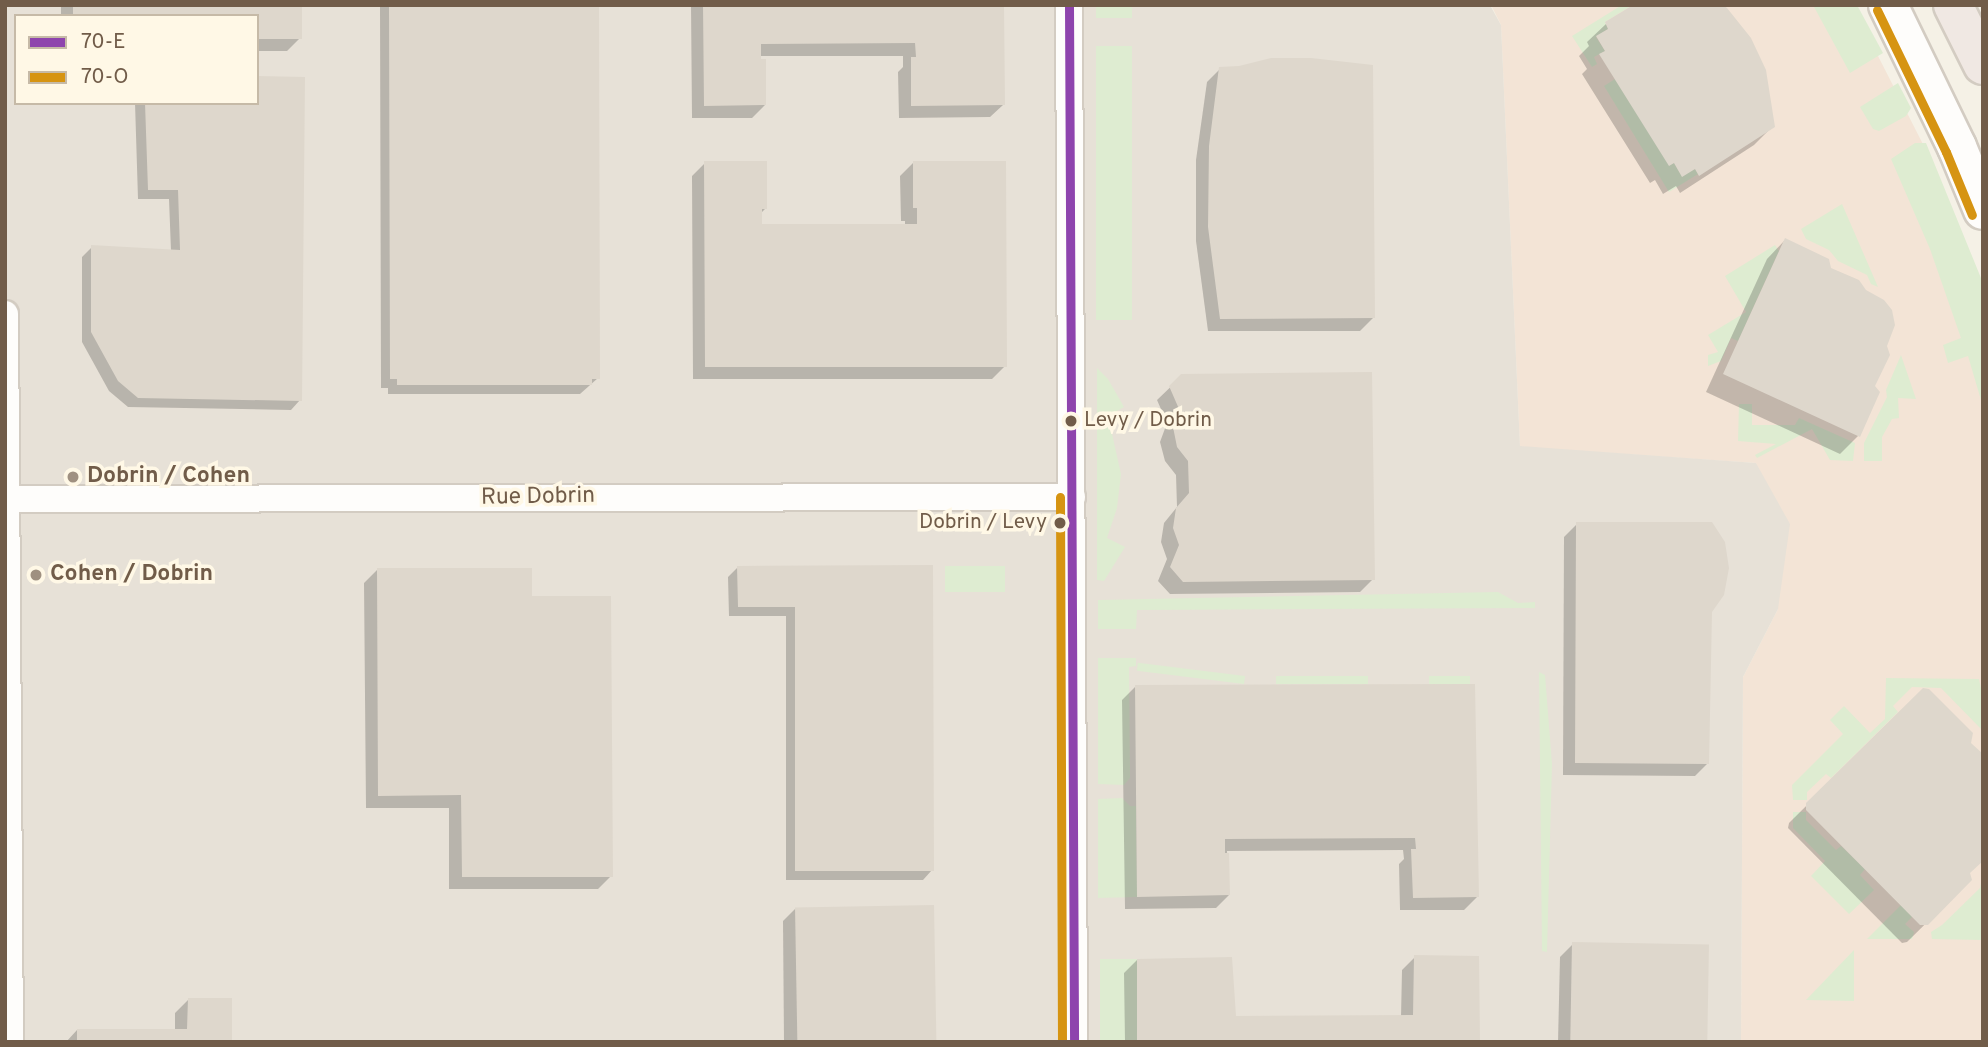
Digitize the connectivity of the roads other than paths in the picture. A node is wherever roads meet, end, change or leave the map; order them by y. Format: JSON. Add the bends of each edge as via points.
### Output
{"nodes":[{"id":1,"x":1069,"y":5,"type":"edge"},
{"id":2,"x":1888,"y":5,"type":"edge"},
{"id":3,"x":1953,"y":5,"type":"edge"},
{"id":4,"x":1983,"y":65,"type":"edge"},
{"id":5,"x":1983,"y":210,"type":"edge"},
{"id":6,"x":5,"y":314,"type":"edge"},
{"id":7,"x":1072,"y":498,"type":"junction"},
{"id":8,"x":6,"y":499,"type":"edge"},
{"id":9,"x":10,"y":1042,"type":"edge"},
{"id":10,"x":1074,"y":1042,"type":"edge"}],
"edges":[{"from":1,"to":7,"type":"street"},
{"from":2,"to":5,"type":"main road"},
{"from":3,"to":4,"type":"highway"},
{"from":6,"to":8,"type":"street"},
{"from":7,"to":8,"type":"street","name":"Rue Dobrin"},
{"from":7,"to":10,"type":"street"},
{"from":8,"to":9,"type":"street"}]}
